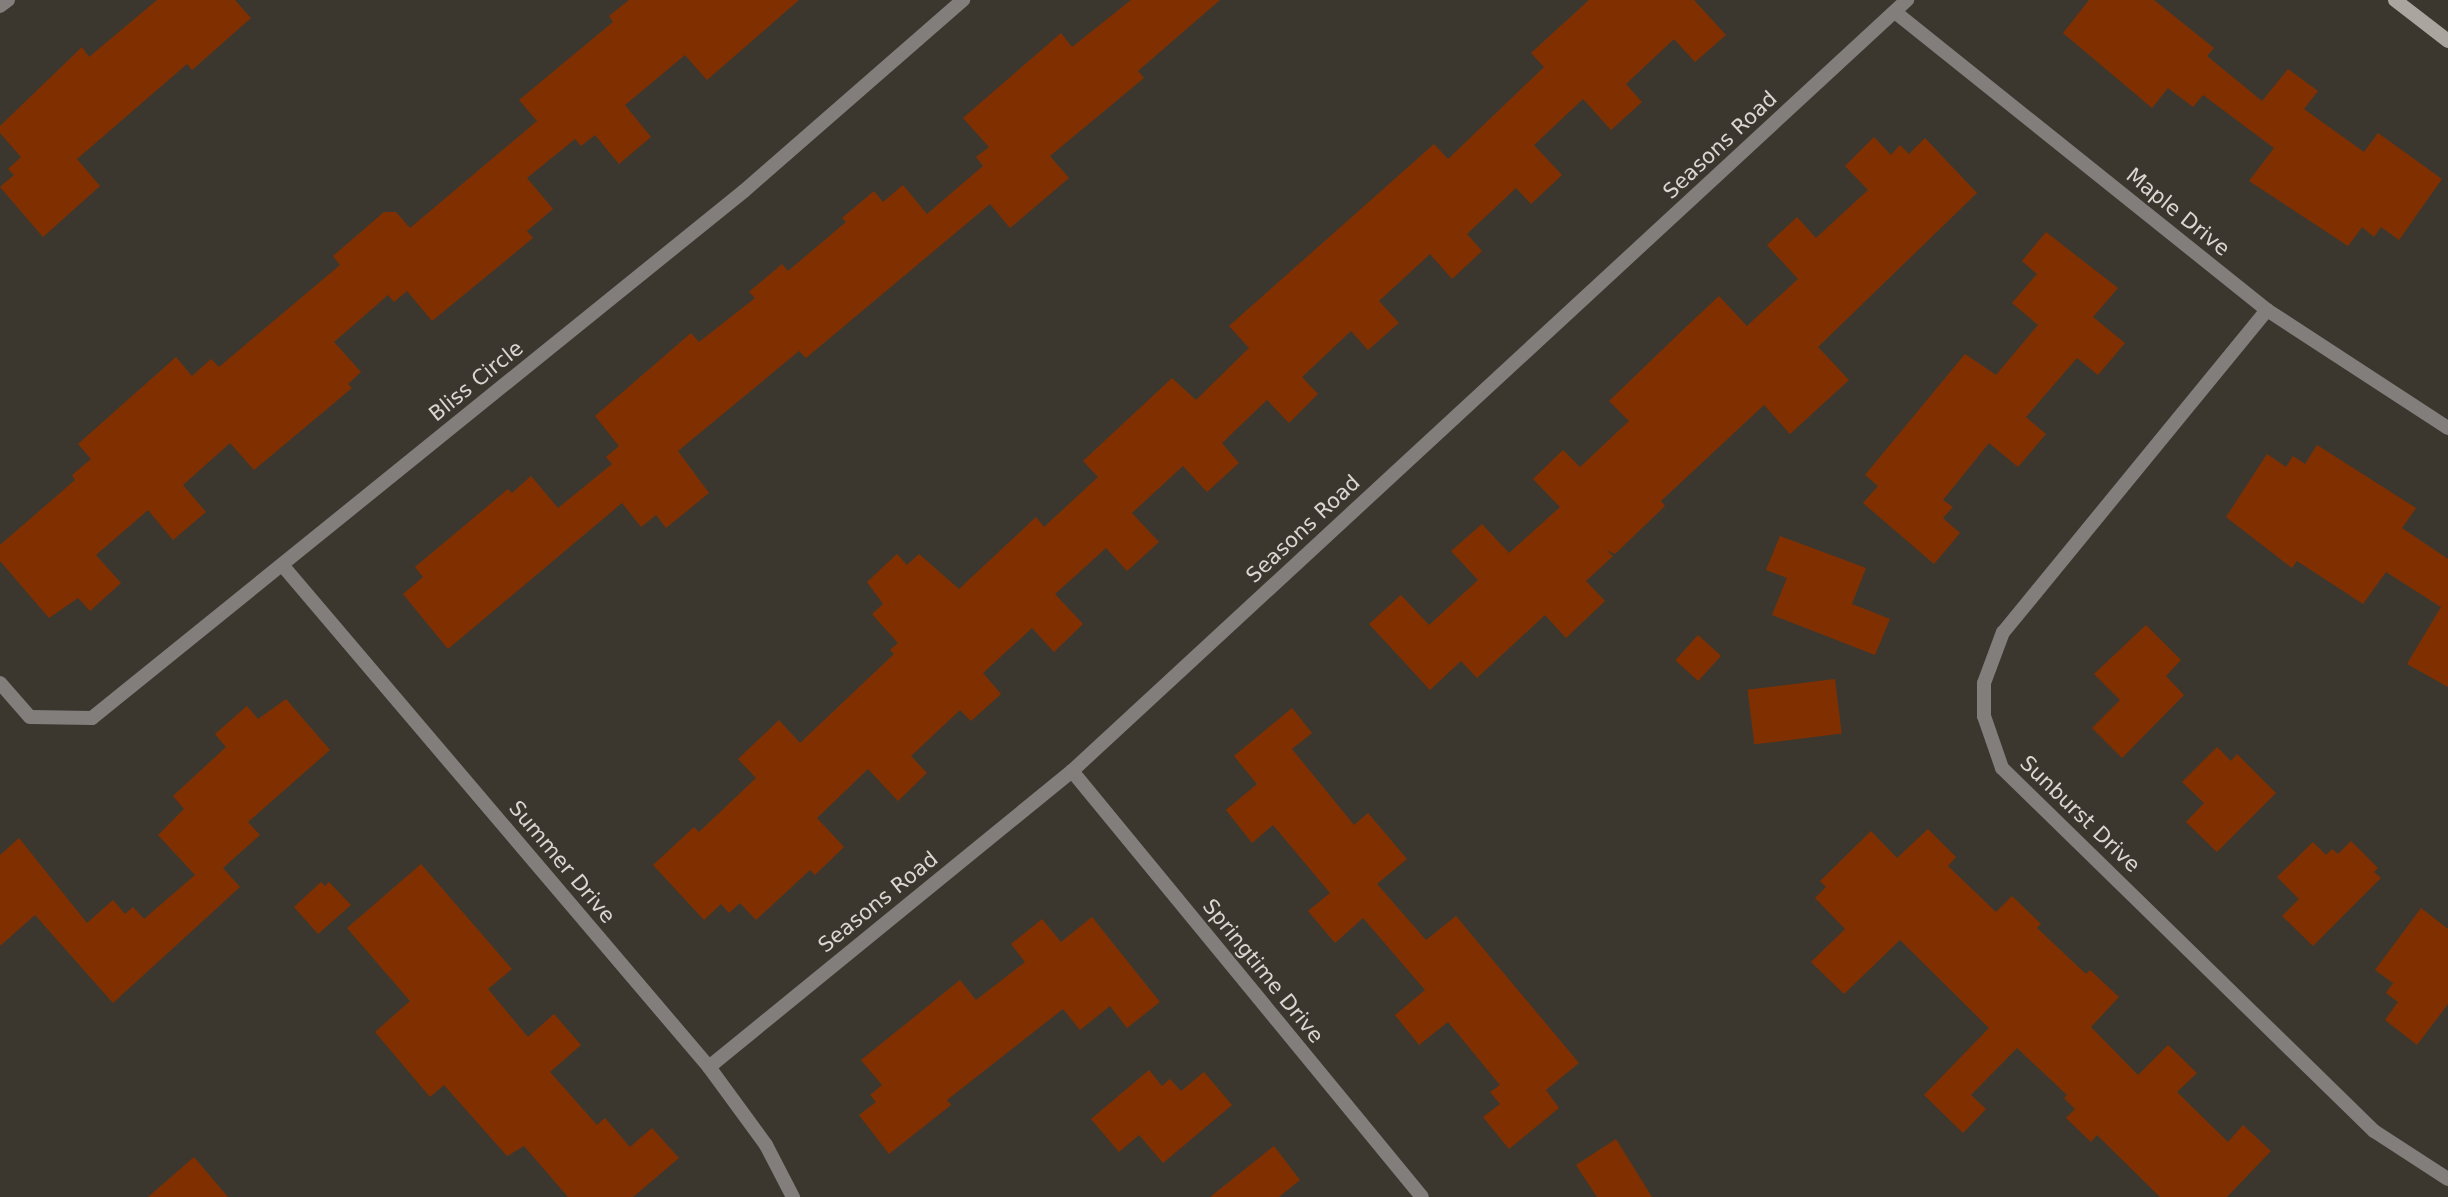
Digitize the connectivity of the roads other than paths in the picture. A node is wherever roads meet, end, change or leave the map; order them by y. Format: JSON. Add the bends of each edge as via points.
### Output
{"nodes":[{"id":1,"x":8,"y":0,"type":"edge"},
{"id":2,"x":963,"y":0,"type":"edge"},
{"id":3,"x":1907,"y":0,"type":"edge"},
{"id":4,"x":2395,"y":0,"type":"edge"},
{"id":5,"x":0,"y":6,"type":"edge"},
{"id":6,"x":1895,"y":12,"type":"junction"},
{"id":7,"x":2448,"y":41,"type":"edge"},
{"id":8,"x":2267,"y":310,"type":"junction"},
{"id":9,"x":2448,"y":428,"type":"edge"},
{"id":10,"x":283,"y":566,"type":"junction"},
{"id":11,"x":0,"y":682,"type":"edge"},
{"id":12,"x":1072,"y":771,"type":"junction"},
{"id":13,"x":709,"y":1067,"type":"junction"},
{"id":14,"x":2448,"y":1178,"type":"edge"},
{"id":15,"x":793,"y":1197,"type":"edge"},
{"id":16,"x":1422,"y":1197,"type":"edge"}],
"edges":[{"from":1,"to":5,"type":"street"},
{"from":2,"to":10,"type":"street","name":"Bliss Circle","via":[[744,191]]},
{"from":3,"to":6,"type":"street","name":"Seasons Road"},
{"from":4,"to":7,"type":"main road"},
{"from":6,"to":8,"type":"street","name":"Maple Drive"},
{"from":6,"to":12,"type":"street","name":"Seasons Road"},
{"from":8,"to":9,"type":"street","name":"Maple Drive"},
{"from":8,"to":14,"type":"street","name":"Sunburst Drive","via":[[2003,632],[1984,683],[1984,716],[2002,768],[2374,1131]]},
{"from":10,"to":11,"type":"street","name":"Bliss Circle","via":[[92,718],[30,717]]},
{"from":10,"to":13,"type":"street","name":"Summer Drive"},
{"from":12,"to":13,"type":"street","name":"Seasons Road"},
{"from":12,"to":16,"type":"street","name":"Springtime Drive"},
{"from":13,"to":15,"type":"street","name":"Summer Drive","via":[[766,1144]]}]}
